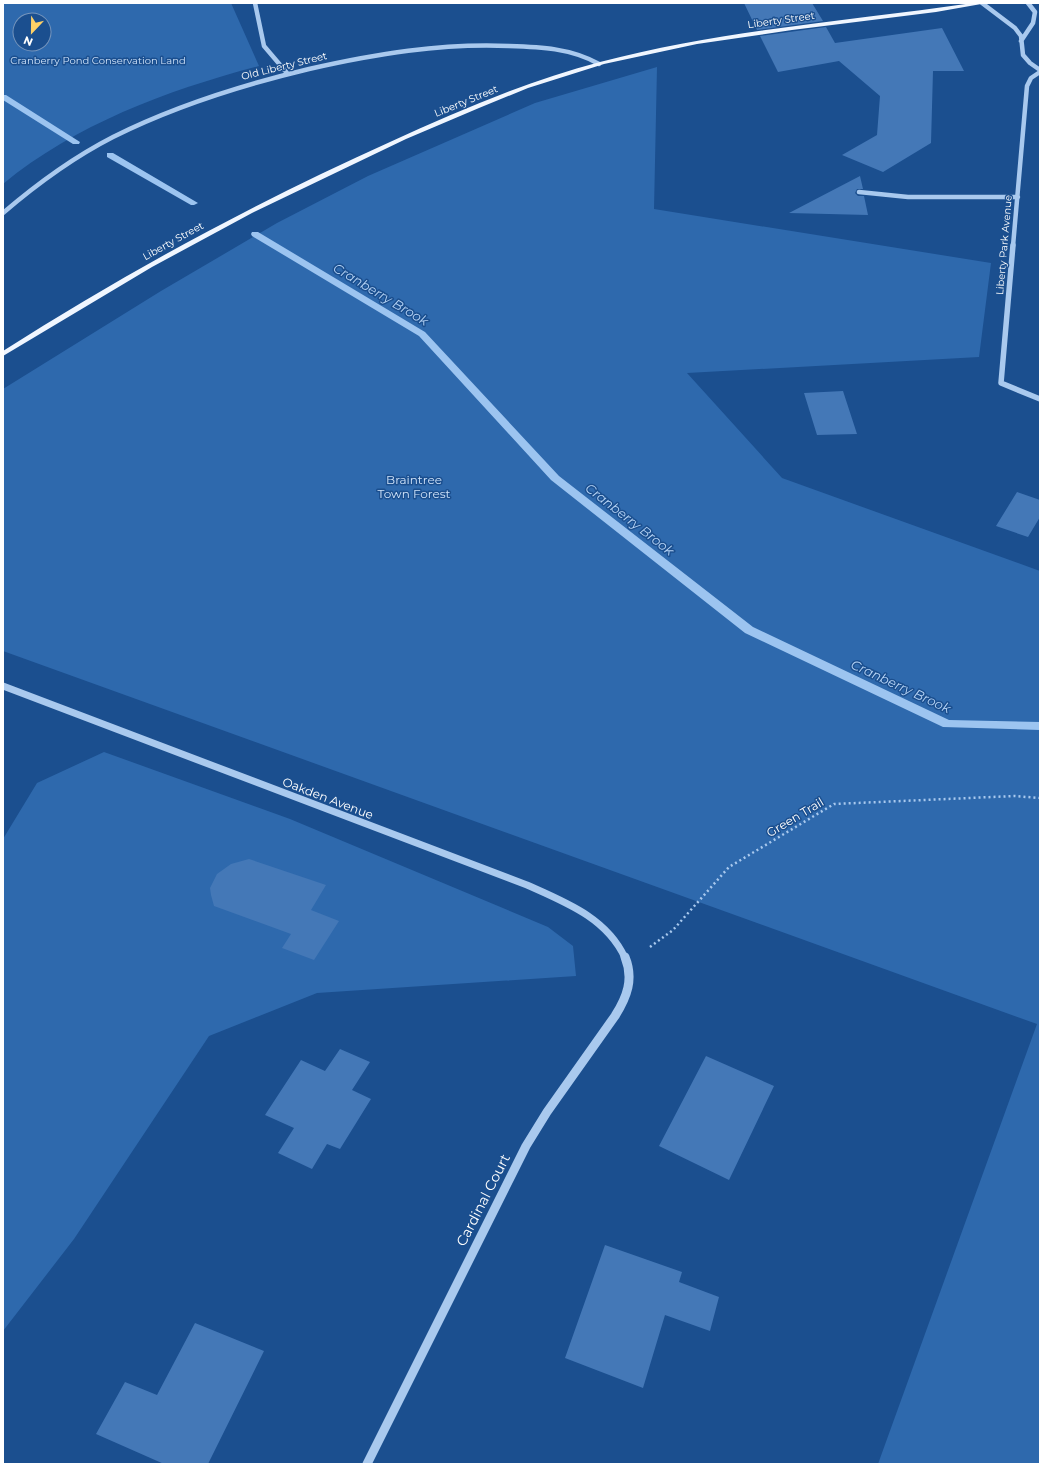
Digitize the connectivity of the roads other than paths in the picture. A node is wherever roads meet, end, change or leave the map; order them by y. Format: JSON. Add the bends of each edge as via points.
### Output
{"nodes":[{"id":1,"x":255,"y":3,"type":"edge"},
{"id":2,"x":983,"y":3,"type":"edge"},
{"id":3,"x":1028,"y":3,"type":"edge"},
{"id":4,"x":1021,"y":41,"type":"junction"},
{"id":5,"x":599,"y":64,"type":"junction"},
{"id":6,"x":1040,"y":71,"type":"edge"},
{"id":7,"x":287,"y":73,"type":"junction"},
{"id":8,"x":859,"y":192,"type":"dead end"},
{"id":9,"x":1018,"y":197,"type":"junction"},
{"id":10,"x":3,"y":213,"type":"edge"},
{"id":11,"x":3,"y":354,"type":"edge"},
{"id":12,"x":1040,"y":399,"type":"edge"},
{"id":13,"x":3,"y":686,"type":"edge"},
{"id":14,"x":625,"y":958,"type":"joint"},
{"id":15,"x":367,"y":1464,"type":"edge"}],
"edges":[{"from":1,"to":7,"type":"street","via":[[264,46]]},
{"from":2,"to":4,"type":"street","name":"Liberty Park Avenue","via":[[1015,28]]},
{"from":2,"to":5,"type":"main road","name":"Liberty Street","via":[[726,38],[655,50]]},
{"from":3,"to":4,"type":"street","via":[[1035,12],[1035,17]]},
{"from":4,"to":6,"type":"street","name":"Liberty Park Avenue","via":[[1023,55]]},
{"from":5,"to":7,"type":"street","name":"Old Liberty Street","via":[[587,57],[562,50],[502,45],[457,45],[388,52]]},
{"from":5,"to":11,"type":"main road","name":"Liberty Street","via":[[487,102],[335,169],[165,257]]},
{"from":6,"to":9,"type":"street","name":"Liberty Park Avenue","via":[[1031,78],[1027,86]]},
{"from":7,"to":10,"type":"street","name":"Old Liberty Street","via":[[218,94],[119,135],[44,179]]},
{"from":8,"to":9,"type":"street","via":[[918,198]]},
{"from":9,"to":12,"type":"street","name":"Liberty Park Avenue","via":[[1001,383]]},
{"from":13,"to":14,"type":"street","name":"Oakden Avenue","via":[[527,885],[583,912],[601,924],[616,941]]},
{"from":14,"to":15,"type":"street","name":"Cardinal Court","via":[[630,970],[630,985],[624,1000],[526,1146]]}]}
